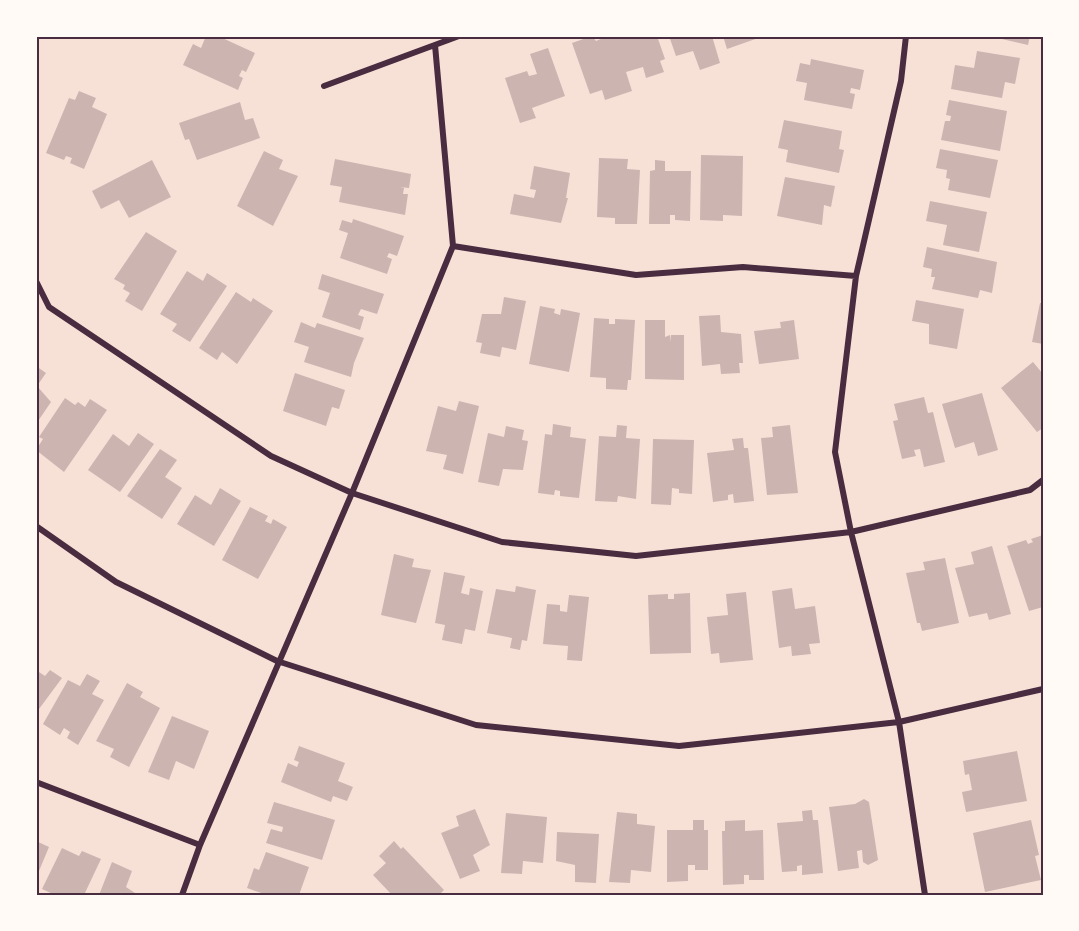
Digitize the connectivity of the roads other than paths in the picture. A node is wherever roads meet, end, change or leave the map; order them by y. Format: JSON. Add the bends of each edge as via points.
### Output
{"nodes":[{"id":1,"x":459,"y":36,"type":"edge"},
{"id":2,"x":906,"y":36,"type":"edge"},
{"id":3,"x":435,"y":45,"type":"junction"},
{"id":4,"x":324,"y":86,"type":"dead end"},
{"id":5,"x":453,"y":246,"type":"junction"},
{"id":6,"x":856,"y":276,"type":"junction"},
{"id":7,"x":36,"y":281,"type":"edge"},
{"id":8,"x":1043,"y":480,"type":"edge"},
{"id":9,"x":352,"y":493,"type":"junction"},
{"id":10,"x":36,"y":526,"type":"edge"},
{"id":11,"x":851,"y":532,"type":"junction"},
{"id":12,"x":277,"y":661,"type":"junction"},
{"id":13,"x":1043,"y":689,"type":"edge"},
{"id":14,"x":899,"y":722,"type":"junction"},
{"id":15,"x":36,"y":782,"type":"edge"},
{"id":16,"x":200,"y":845,"type":"junction"},
{"id":17,"x":182,"y":895,"type":"edge"},
{"id":18,"x":925,"y":895,"type":"edge"}],
"edges":[{"from":1,"to":3,"type":"street"},
{"from":2,"to":6,"type":"street","via":[[901,81]]},
{"from":3,"to":4,"type":"street"},
{"from":3,"to":5,"type":"street"},
{"from":5,"to":6,"type":"street","via":[[636,274],[743,267]]},
{"from":5,"to":9,"type":"street"},
{"from":6,"to":11,"type":"street","via":[[835,452]]},
{"from":7,"to":9,"type":"street","via":[[49,307],[242,437],[271,456]]},
{"from":8,"to":11,"type":"street","via":[[1030,490]]},
{"from":9,"to":11,"type":"street","via":[[502,542],[636,556]]},
{"from":9,"to":12,"type":"street"},
{"from":10,"to":12,"type":"street","via":[[116,582]]},
{"from":11,"to":14,"type":"street"},
{"from":12,"to":14,"type":"street","via":[[476,725],[668,745]]},
{"from":12,"to":16,"type":"street"},
{"from":13,"to":14,"type":"street"},
{"from":14,"to":18,"type":"street"},
{"from":15,"to":16,"type":"street"},
{"from":16,"to":17,"type":"street"}]}
